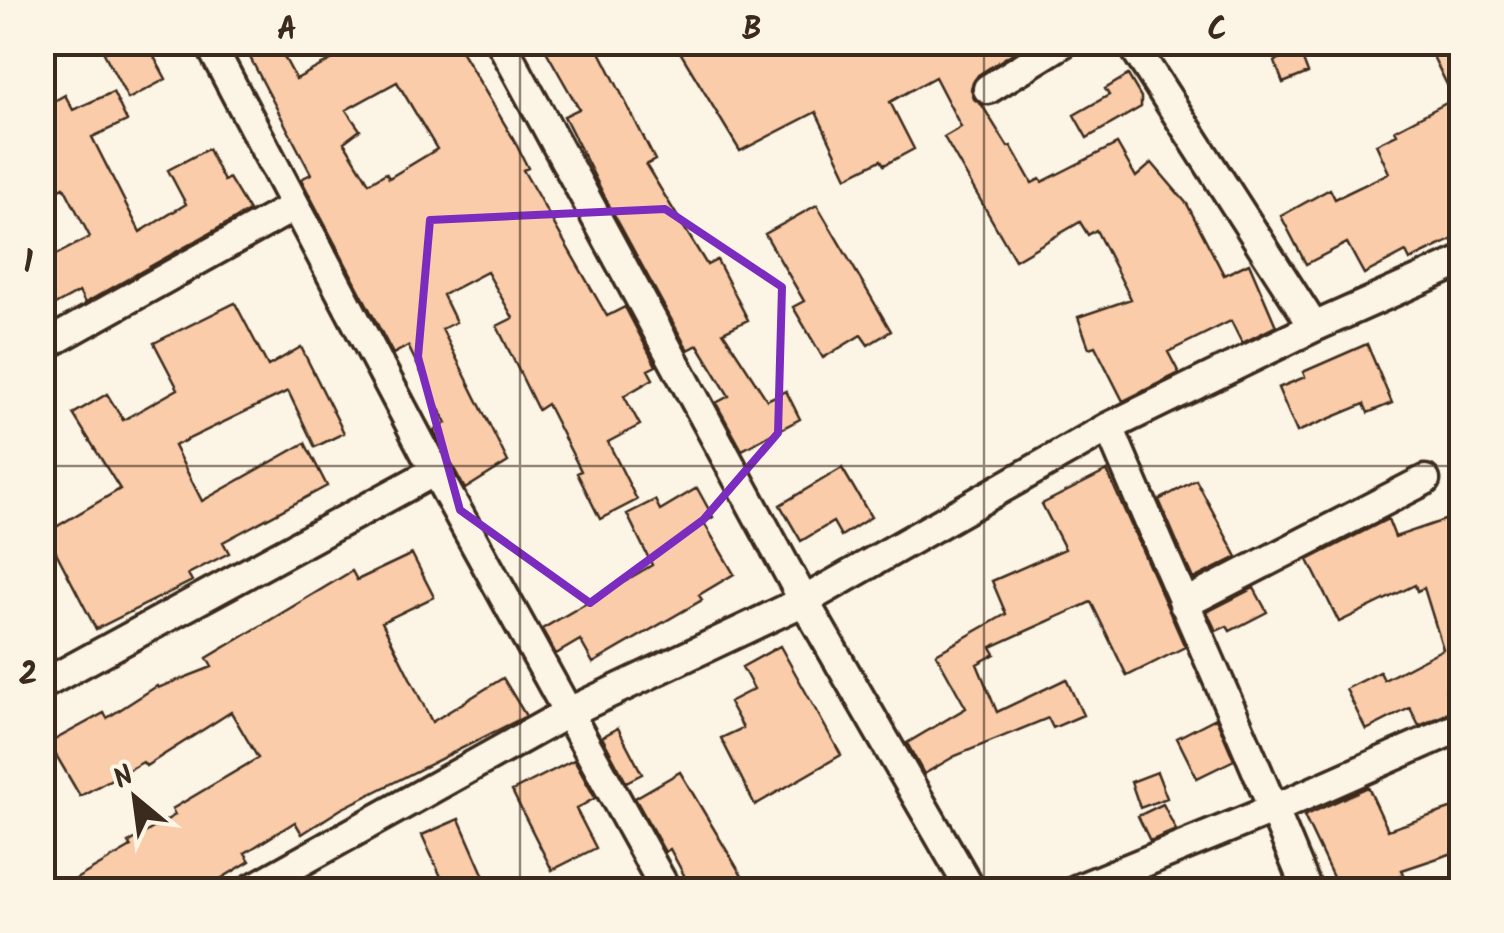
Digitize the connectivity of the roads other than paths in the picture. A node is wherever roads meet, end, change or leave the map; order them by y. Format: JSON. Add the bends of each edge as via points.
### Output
{"nodes":[{"id":1,"x":209,"y":42,"type":"edge"},
{"id":2,"x":501,"y":42,"type":"edge"},
{"id":3,"x":1064,"y":42,"type":"edge"},
{"id":4,"x":1132,"y":42,"type":"edge"},
{"id":5,"x":988,"y":88,"type":"dead end"},
{"id":6,"x":295,"y":206,"type":"junction"},
{"id":7,"x":1462,"y":261,"type":"edge"},
{"id":8,"x":1314,"y":326,"type":"junction"},
{"id":9,"x":42,"y":347,"type":"edge"},
{"id":10,"x":1109,"y":427,"type":"junction"},
{"id":11,"x":435,"y":471,"type":"junction"},
{"id":12,"x":1426,"y":480,"type":"dead end"},
{"id":13,"x":804,"y":601,"type":"junction"},
{"id":14,"x":1184,"y":604,"type":"junction"},
{"id":15,"x":42,"y":685,"type":"edge"},
{"id":16,"x":567,"y":713,"type":"junction"},
{"id":17,"x":1462,"y":726,"type":"edge"},
{"id":18,"x":1274,"y":810,"type":"junction"},
{"id":19,"x":250,"y":890,"type":"edge"},
{"id":20,"x":666,"y":890,"type":"edge"},
{"id":21,"x":970,"y":890,"type":"edge"},
{"id":22,"x":1076,"y":890,"type":"edge"},
{"id":23,"x":1306,"y":890,"type":"edge"}],
"edges":[{"from":1,"to":6,"type":"street"},
{"from":2,"to":13,"type":"street"},
{"from":3,"to":5,"type":"street"},
{"from":4,"to":8,"type":"street"},
{"from":6,"to":9,"type":"street"},
{"from":6,"to":11,"type":"street"},
{"from":7,"to":8,"type":"street"},
{"from":8,"to":10,"type":"street"},
{"from":10,"to":13,"type":"street"},
{"from":10,"to":14,"type":"street"},
{"from":11,"to":15,"type":"street"},
{"from":11,"to":16,"type":"street"},
{"from":12,"to":14,"type":"street"},
{"from":13,"to":16,"type":"street"},
{"from":13,"to":21,"type":"street"},
{"from":14,"to":18,"type":"street"},
{"from":16,"to":19,"type":"street"},
{"from":16,"to":20,"type":"street"},
{"from":17,"to":18,"type":"street"},
{"from":18,"to":22,"type":"street"},
{"from":18,"to":23,"type":"street"}]}
